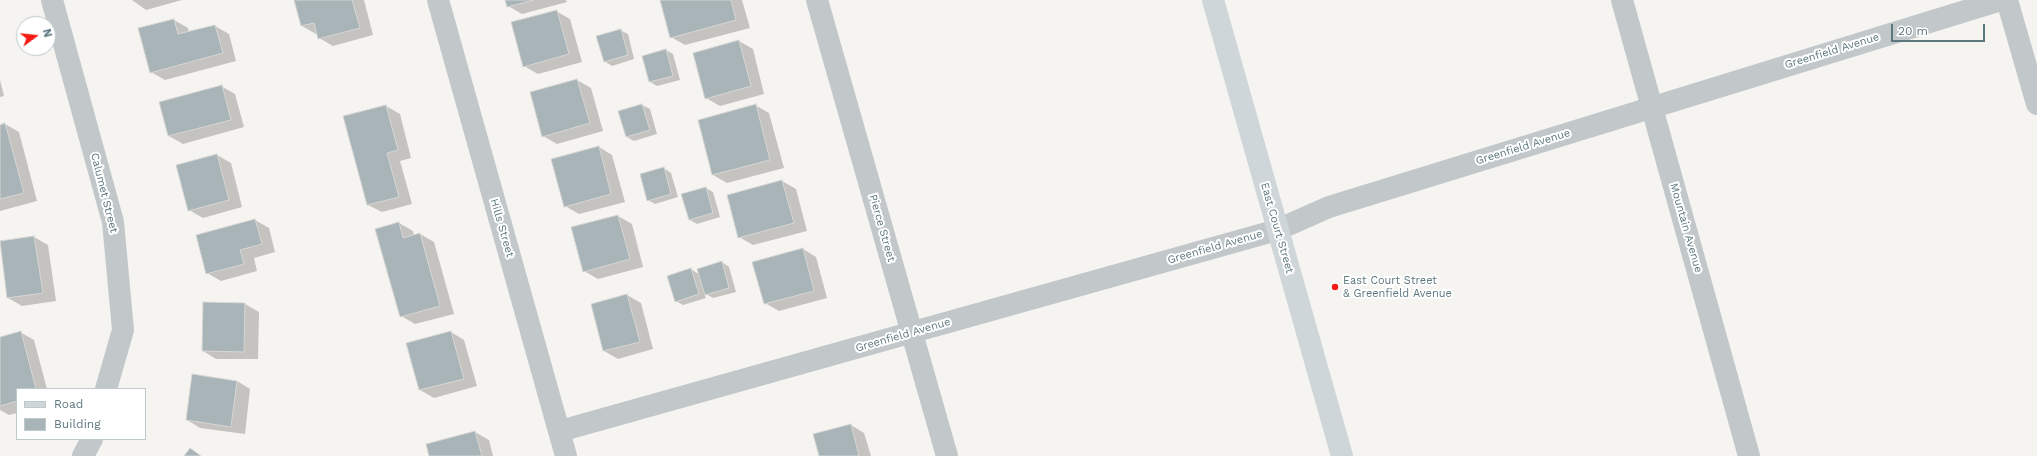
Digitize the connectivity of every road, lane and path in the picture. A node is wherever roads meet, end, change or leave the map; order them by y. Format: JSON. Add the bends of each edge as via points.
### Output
{"nodes":[{"id":1,"x":52,"y":0,"type":"edge"},
{"id":2,"x":438,"y":0,"type":"edge"},
{"id":3,"x":818,"y":0,"type":"edge"},
{"id":4,"x":1213,"y":0,"type":"edge"},
{"id":5,"x":1622,"y":0,"type":"edge"},
{"id":6,"x":2001,"y":0,"type":"edge"},
{"id":7,"x":2007,"y":0,"type":"edge"},
{"id":8,"x":2037,"y":104,"type":"edge"},
{"id":9,"x":1652,"y":106,"type":"junction"},
{"id":10,"x":1277,"y":230,"type":"junction"},
{"id":11,"x":912,"y":333,"type":"junction"},
{"id":12,"x":106,"y":388,"type":"edge"},
{"id":13,"x":560,"y":430,"type":"junction"},
{"id":14,"x":91,"y":440,"type":"edge"},
{"id":15,"x":83,"y":456,"type":"edge"},
{"id":16,"x":566,"y":456,"type":"edge"},
{"id":17,"x":947,"y":456,"type":"edge"},
{"id":18,"x":1342,"y":456,"type":"edge"},
{"id":19,"x":1749,"y":456,"type":"edge"}],
"edges":[{"from":1,"to":12,"type":"street","name":"Calumet Street","via":[[113,222],[124,330]]},
{"from":2,"to":13,"type":"street","name":"Hills Street"},
{"from":3,"to":11,"type":"street","name":"Pierce Street"},
{"from":4,"to":10,"type":"main road","name":"East Court Street"},
{"from":5,"to":9,"type":"street","name":"Mountain Avenue"},
{"from":6,"to":9,"type":"street","name":"Greenfield Avenue"},
{"from":7,"to":8,"type":"street"},
{"from":9,"to":10,"type":"street","name":"Greenfield Avenue","via":[[1330,207]]},
{"from":9,"to":19,"type":"street","name":"Mountain Avenue"},
{"from":10,"to":11,"type":"street","name":"Greenfield Avenue"},
{"from":10,"to":18,"type":"main road","name":"East Court Street"},
{"from":11,"to":13,"type":"street","name":"Greenfield Avenue"},
{"from":11,"to":17,"type":"street","name":"Pierce Street"},
{"from":13,"to":16,"type":"street","name":"Hills Street"},
{"from":14,"to":15,"type":"street"}]}
